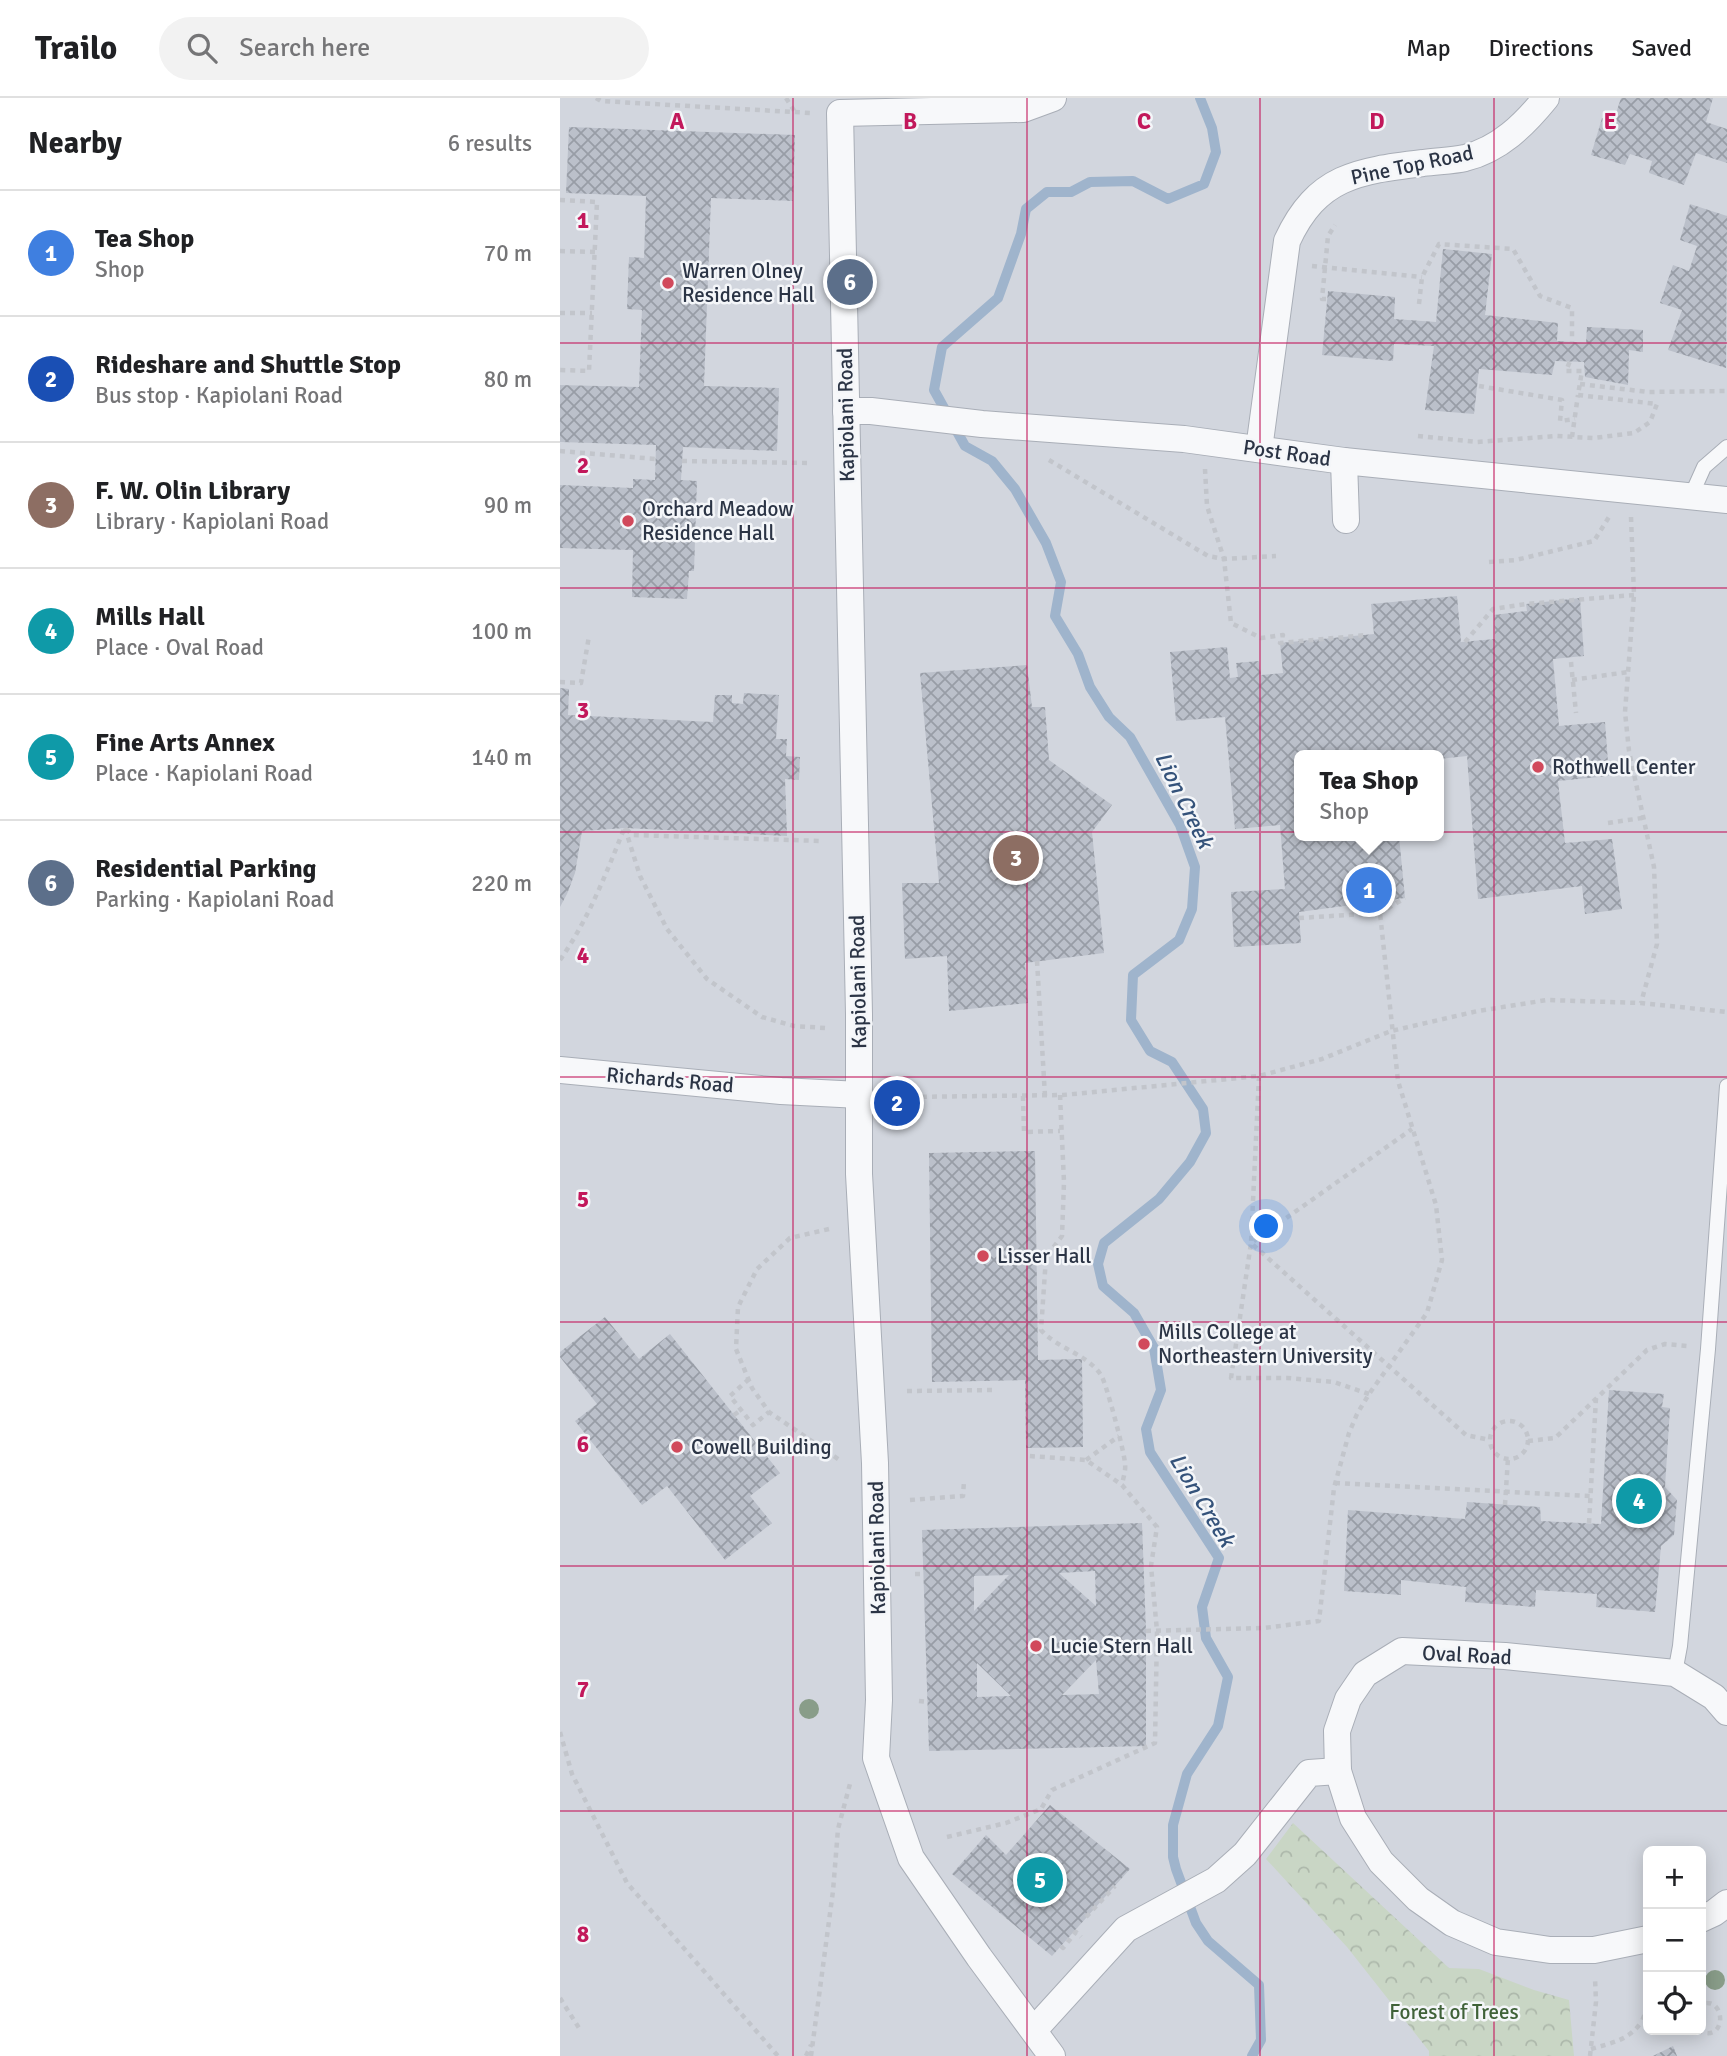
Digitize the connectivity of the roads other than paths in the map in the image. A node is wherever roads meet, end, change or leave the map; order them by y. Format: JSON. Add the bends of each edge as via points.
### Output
{"nodes":[{"id":1,"x":1053,"y":98,"type":"edge"},
{"id":2,"x":1546,"y":98,"type":"edge"},
{"id":3,"x":846,"y":411,"type":"junction"},
{"id":4,"x":1727,"y":447,"type":"edge"},
{"id":5,"x":1259,"y":449,"type":"junction"},
{"id":6,"x":1344,"y":461,"type":"junction"},
{"id":7,"x":1691,"y":496,"type":"junction"},
{"id":8,"x":1727,"y":500,"type":"edge"},
{"id":9,"x":1346,"y":520,"type":"dead end"},
{"id":10,"x":560,"y":1070,"type":"edge"},
{"id":11,"x":1727,"y":1086,"type":"edge"},
{"id":12,"x":860,"y":1095,"type":"junction"},
{"id":13,"x":1675,"y":1674,"type":"junction"},
{"id":14,"x":1727,"y":1713,"type":"edge"},
{"id":15,"x":1338,"y":1771,"type":"junction"},
{"id":16,"x":1727,"y":1903,"type":"edge"},
{"id":17,"x":1706,"y":1917,"type":"edge"},
{"id":18,"x":1643,"y":1939,"type":"edge"},
{"id":19,"x":1034,"y":2030,"type":"junction"},
{"id":20,"x":1052,"y":2056,"type":"edge"}],
"edges":[{"from":1,"to":3,"type":"street","name":"Kapiolani Road","via":[[1023,109],[841,113]]},
{"from":2,"to":5,"type":"street","name":"Pine Top Road","via":[[1504,141],[1466,158],[1359,175],[1338,181],[1314,197],[1287,241]]},
{"from":3,"to":5,"type":"street","name":"Post Road"},
{"from":3,"to":12,"type":"street","name":"Kapiolani Road"},
{"from":4,"to":7,"type":"lane","via":[[1704,467]]},
{"from":5,"to":6,"type":"street","name":"Post Road"},
{"from":6,"to":7,"type":"street","name":"Post Road"},
{"from":6,"to":9,"type":"street"},
{"from":7,"to":8,"type":"street","name":"Post Road"},
{"from":10,"to":12,"type":"street","name":"Richards Road"},
{"from":11,"to":13,"type":"lane","via":[[1708,1349]]},
{"from":12,"to":19,"type":"street","name":"Kapiolani Road","via":[[859,1166],[875,1463],[876,1758],[911,1858]]},
{"from":13,"to":14,"type":"street","name":"Oval Road","via":[[1714,1697]]},
{"from":13,"to":15,"type":"street","name":"Oval Road","via":[[1505,1656],[1402,1651],[1365,1674],[1348,1699],[1338,1731]]},
{"from":15,"to":18,"type":"street","name":"Oval Road","via":[[1353,1818],[1381,1862],[1418,1899],[1452,1923],[1496,1942],[1550,1950],[1594,1950]]},
{"from":15,"to":19,"type":"street","via":[[1309,1773],[1245,1854],[1216,1880],[1126,1930]]},
{"from":16,"to":17,"type":"street"},
{"from":19,"to":20,"type":"street","name":"Kapiolani Road"}]}
